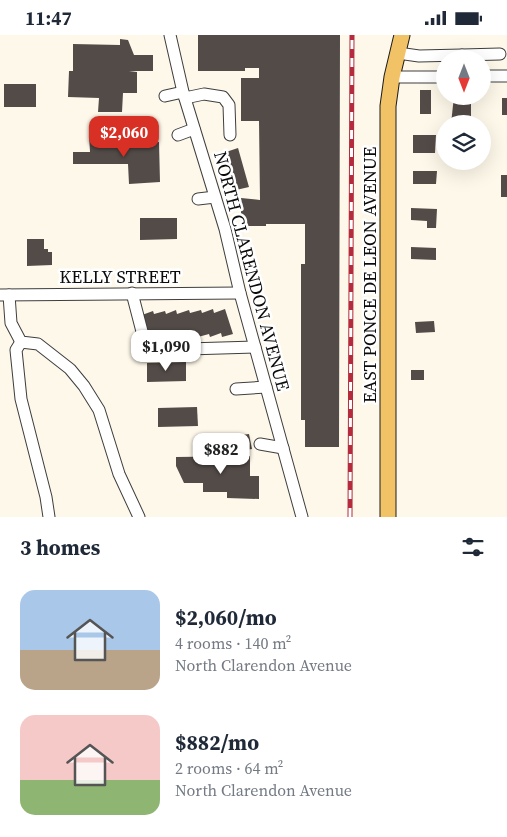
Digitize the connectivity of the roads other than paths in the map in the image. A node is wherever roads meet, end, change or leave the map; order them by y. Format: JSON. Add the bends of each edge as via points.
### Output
{"nodes":[{"id":1,"x":170,"y":35,"type":"edge"},
{"id":2,"x":402,"y":35,"type":"edge"},
{"id":3,"x":398,"y":53,"type":"junction"},
{"id":4,"x":500,"y":54,"type":"dead end"},
{"id":5,"x":491,"y":55,"type":"edge"},
{"id":6,"x":436,"y":56,"type":"edge"},
{"id":7,"x":507,"y":76,"type":"edge"},
{"id":8,"x":392,"y":77,"type":"junction"},
{"id":9,"x":436,"y":77,"type":"edge"},
{"id":10,"x":491,"y":77,"type":"edge"},
{"id":11,"x":184,"y":95,"type":"junction"},
{"id":12,"x":166,"y":96,"type":"dead end"},
{"id":13,"x":194,"y":129,"type":"junction"},
{"id":14,"x":178,"y":135,"type":"dead end"},
{"id":15,"x":230,"y":135,"type":"dead end"},
{"id":16,"x":215,"y":197,"type":"junction"},
{"id":17,"x":198,"y":199,"type":"dead end"},
{"id":18,"x":132,"y":293,"type":"junction"},
{"id":19,"x":240,"y":293,"type":"junction"},
{"id":20,"x":5,"y":295,"type":"edge"},
{"id":21,"x":21,"y":342,"type":"junction"},
{"id":22,"x":255,"y":347,"type":"junction"},
{"id":23,"x":266,"y":387,"type":"junction"},
{"id":24,"x":236,"y":389,"type":"dead end"},
{"id":25,"x":260,"y":444,"type":"dead end"},
{"id":26,"x":283,"y":448,"type":"junction"},
{"id":27,"x":49,"y":517,"type":"edge"},
{"id":28,"x":138,"y":517,"type":"edge"},
{"id":29,"x":302,"y":517,"type":"edge"},
{"id":30,"x":388,"y":517,"type":"edge"}],
"edges":[{"from":1,"to":11,"type":"street","name":"NORTH CLARENDON AVENUE"},
{"from":2,"to":3,"type":"main road","name":"EAST PONCE DE LEON AVENUE"},
{"from":3,"to":6,"type":"street"},
{"from":3,"to":8,"type":"main road","name":"EAST PONCE DE LEON AVENUE"},
{"from":4,"to":5,"type":"street"},
{"from":7,"to":10,"type":"street"},
{"from":8,"to":9,"type":"street"},
{"from":8,"to":30,"type":"main road","name":"EAST PONCE DE LEON AVENUE","via":[[387,162]]},
{"from":11,"to":12,"type":"street"},
{"from":11,"to":13,"type":"street","name":"NORTH CLARENDON AVENUE"},
{"from":11,"to":15,"type":"street","via":[[223,97],[229,105]]},
{"from":13,"to":14,"type":"street"},
{"from":13,"to":16,"type":"street","name":"NORTH CLARENDON AVENUE"},
{"from":16,"to":17,"type":"street"},
{"from":16,"to":19,"type":"street","name":"NORTH CLARENDON AVENUE"},
{"from":18,"to":19,"type":"street","name":"KELLY STREET"},
{"from":18,"to":20,"type":"street","name":"KELLY STREET"},
{"from":18,"to":22,"type":"street","via":[[145,343],[154,350]]},
{"from":19,"to":22,"type":"street","name":"NORTH CLARENDON AVENUE"},
{"from":20,"to":21,"type":"street","via":[[11,323]]},
{"from":21,"to":27,"type":"street","via":[[16,350],[21,399]]},
{"from":21,"to":28,"type":"street","via":[[38,344],[70,369],[84,386],[100,410],[119,474]]},
{"from":22,"to":23,"type":"street","name":"NORTH CLARENDON AVENUE"},
{"from":23,"to":24,"type":"street"},
{"from":23,"to":26,"type":"street","name":"NORTH CLARENDON AVENUE"},
{"from":25,"to":26,"type":"street"},
{"from":26,"to":29,"type":"street","name":"NORTH CLARENDON AVENUE"}]}
